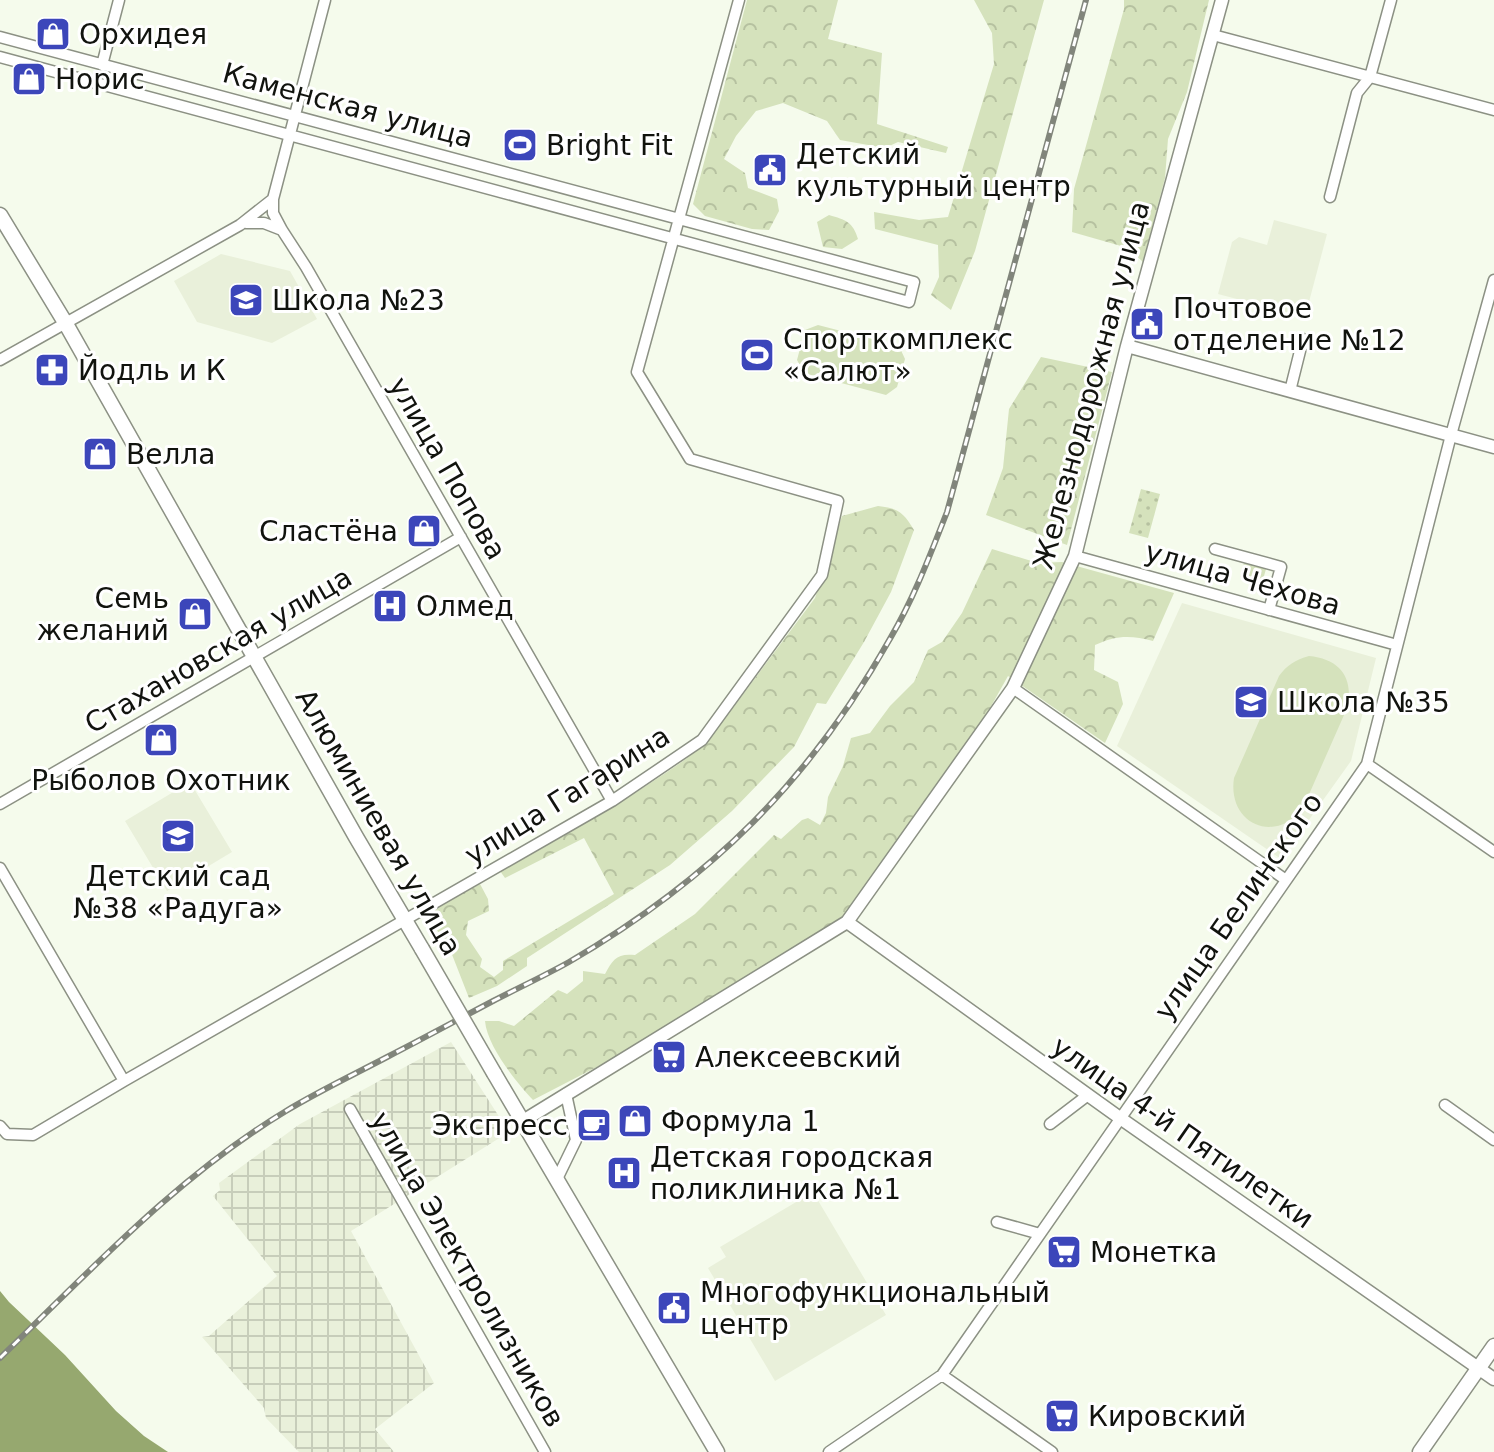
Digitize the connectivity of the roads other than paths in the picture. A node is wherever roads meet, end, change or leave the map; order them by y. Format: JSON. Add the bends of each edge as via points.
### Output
{"nodes":[{"id":1,"x":119,"y":0,"type":"edge"},
{"id":2,"x":325,"y":0,"type":"edge"},
{"id":3,"x":739,"y":0,"type":"edge"},
{"id":4,"x":1222,"y":0,"type":"edge"},
{"id":5,"x":1391,"y":0,"type":"edge"},
{"id":6,"x":1213,"y":35,"type":"junction"},
{"id":7,"x":0,"y":37,"type":"edge"},
{"id":8,"x":12,"y":41,"type":"junction"},
{"id":9,"x":4,"y":58,"type":"edge"},
{"id":10,"x":102,"y":65,"type":"junction"},
{"id":11,"x":1370,"y":77,"type":"junction"},
{"id":12,"x":1494,"y":110,"type":"edge"},
{"id":13,"x":295,"y":116,"type":"junction"},
{"id":14,"x":290,"y":136,"type":"junction"},
{"id":15,"x":1330,"y":197,"type":"dead end"},
{"id":16,"x":273,"y":199,"type":"junction"},
{"id":17,"x":0,"y":215,"type":"edge"},
{"id":18,"x":680,"y":218,"type":"junction"},
{"id":19,"x":240,"y":225,"type":"junction"},
{"id":20,"x":282,"y":230,"type":"junction"},
{"id":21,"x":674,"y":239,"type":"junction"},
{"id":22,"x":1494,"y":280,"type":"edge"},
{"id":23,"x":66,"y":324,"type":"junction"},
{"id":24,"x":1303,"y":339,"type":"dead end"},
{"id":25,"x":1127,"y":346,"type":"junction"},
{"id":26,"x":0,"y":360,"type":"edge"},
{"id":27,"x":1290,"y":391,"type":"junction"},
{"id":28,"x":1451,"y":435,"type":"junction"},
{"id":29,"x":1494,"y":447,"type":"edge"},
{"id":30,"x":461,"y":537,"type":"junction"},
{"id":31,"x":1215,"y":549,"type":"dead end"},
{"id":32,"x":1075,"y":556,"type":"junction"},
{"id":33,"x":1269,"y":610,"type":"junction"},
{"id":34,"x":1397,"y":645,"type":"junction"},
{"id":35,"x":255,"y":656,"type":"junction"},
{"id":36,"x":1013,"y":688,"type":"junction"},
{"id":37,"x":1367,"y":764,"type":"junction"},
{"id":38,"x":612,"y":801,"type":"junction"},
{"id":39,"x":0,"y":804,"type":"edge"},
{"id":40,"x":1494,"y":852,"type":"edge"},
{"id":41,"x":0,"y":868,"type":"edge"},
{"id":42,"x":1286,"y":880,"type":"junction"},
{"id":43,"x":406,"y":920,"type":"junction"},
{"id":44,"x":847,"y":922,"type":"junction"},
{"id":45,"x":124,"y":1081,"type":"junction"},
{"id":46,"x":566,"y":1094,"type":"junction"},
{"id":47,"x":1088,"y":1095,"type":"junction"},
{"id":48,"x":1445,"y":1105,"type":"dead end"},
{"id":49,"x":350,"y":1109,"type":"dead end"},
{"id":50,"x":1120,"y":1118,"type":"junction"},
{"id":51,"x":523,"y":1121,"type":"junction"},
{"id":52,"x":1050,"y":1124,"type":"dead end"},
{"id":53,"x":0,"y":1126,"type":"edge"},
{"id":54,"x":1494,"y":1140,"type":"edge"},
{"id":55,"x":557,"y":1179,"type":"junction"},
{"id":56,"x":997,"y":1222,"type":"dead end"},
{"id":57,"x":1040,"y":1234,"type":"junction"},
{"id":58,"x":1494,"y":1346,"type":"edge"},
{"id":59,"x":1479,"y":1368,"type":"junction"},
{"id":60,"x":942,"y":1375,"type":"junction"},
{"id":61,"x":1494,"y":1379,"type":"edge"},
{"id":62,"x":1038,"y":1448,"type":"edge"},
{"id":63,"x":545,"y":1452,"type":"edge"},
{"id":64,"x":717,"y":1452,"type":"edge"},
{"id":65,"x":829,"y":1452,"type":"edge"},
{"id":66,"x":1052,"y":1452,"type":"edge"},
{"id":67,"x":1420,"y":1452,"type":"edge"}],
"edges":[{"from":1,"to":10,"type":"street"},
{"from":2,"to":13,"type":"street"},
{"from":3,"to":18,"type":"street","name":"улица Гагарина"},
{"from":4,"to":6,"type":"street","name":"Железнодорожная улица"},
{"from":5,"to":11,"type":"street"},
{"from":6,"to":11,"type":"street"},
{"from":6,"to":25,"type":"street","name":"Железнодорожная улица"},
{"from":7,"to":8,"type":"street","name":"Каменская улица"},
{"from":8,"to":9,"type":"street"},
{"from":8,"to":10,"type":"street","name":"Каменская улица"},
{"from":9,"to":14,"type":"street","name":"Каменская улица"},
{"from":10,"to":13,"type":"street","name":"Каменская улица"},
{"from":11,"to":12,"type":"street"},
{"from":11,"to":15,"type":"street","via":[[1357,93]]},
{"from":13,"to":14,"type":"street"},
{"from":13,"to":18,"type":"street","name":"Каменская улица"},
{"from":14,"to":16,"type":"street"},
{"from":14,"to":21,"type":"street","name":"Каменская улица"},
{"from":16,"to":19,"type":"street"},
{"from":16,"to":20,"type":"street","name":"улица Попова"},
{"from":17,"to":23,"type":"main road","name":"Алюминиевая улица"},
{"from":18,"to":21,"type":"street","name":"улица Гагарина"},
{"from":18,"to":21,"type":"street","name":"Каменская улица","via":[[914,282],[909,302]]},
{"from":19,"to":20,"type":"street","via":[[256,222]]},
{"from":19,"to":23,"type":"street"},
{"from":20,"to":30,"type":"street","name":"улица Попова"},
{"from":21,"to":38,"type":"street","name":"улица Гагарина","via":[[637,372],[690,459],[838,501],[822,575],[702,740]]},
{"from":22,"to":28,"type":"street","name":"улица Белинского"},
{"from":23,"to":26,"type":"street"},
{"from":23,"to":35,"type":"main road","name":"Алюминиевая улица"},
{"from":24,"to":27,"type":"street"},
{"from":25,"to":27,"type":"street"},
{"from":25,"to":32,"type":"street","name":"Железнодорожная улица"},
{"from":27,"to":28,"type":"street"},
{"from":28,"to":29,"type":"street"},
{"from":28,"to":34,"type":"street","name":"улица Белинского"},
{"from":30,"to":35,"type":"street","name":"Стахановская улица"},
{"from":30,"to":38,"type":"street","name":"улица Попова"},
{"from":31,"to":33,"type":"street","via":[[1281,567]]},
{"from":32,"to":33,"type":"street","name":"улица Чехова"},
{"from":32,"to":36,"type":"street","name":"Железнодорожная улица"},
{"from":33,"to":34,"type":"street","name":"улица Чехова"},
{"from":34,"to":37,"type":"street","name":"улица Белинского"},
{"from":35,"to":39,"type":"street","name":"Стахановская улица"},
{"from":35,"to":43,"type":"main road","name":"Алюминиевая улица"},
{"from":36,"to":42,"type":"street"},
{"from":36,"to":44,"type":"street","name":"Железнодорожная улица"},
{"from":37,"to":40,"type":"street"},
{"from":37,"to":42,"type":"street","name":"улица Белинского"},
{"from":38,"to":43,"type":"street","name":"улица Гагарина"},
{"from":41,"to":45,"type":"street"},
{"from":42,"to":50,"type":"street","name":"улица Белинского"},
{"from":43,"to":45,"type":"street","name":"улица Гагарина"},
{"from":43,"to":51,"type":"main road","name":"Алюминиевая улица","bridge":true},
{"from":44,"to":46,"type":"street","name":"Железнодорожная улица"},
{"from":44,"to":47,"type":"street","name":"улица 4-й Пятилетки"},
{"from":45,"to":53,"type":"street","name":"улица Гагарина","via":[[33,1135],[7,1134]]},
{"from":46,"to":51,"type":"street","name":"Железнодорожная улица"},
{"from":46,"to":55,"type":"street","via":[[576,1140]]},
{"from":47,"to":50,"type":"street","name":"улица 4-й Пятилетки"},
{"from":47,"to":52,"type":"street"},
{"from":48,"to":54,"type":"street"},
{"from":49,"to":63,"type":"street","name":"улица Электролизников"},
{"from":50,"to":57,"type":"street","name":"улица Белинского"},
{"from":50,"to":59,"type":"street","name":"улица 4-й Пятилетки"},
{"from":51,"to":55,"type":"main road","name":"Алюминиевая улица"},
{"from":55,"to":64,"type":"main road","name":"Алюминиевая улица"},
{"from":56,"to":57,"type":"street"},
{"from":57,"to":60,"type":"street","name":"улица Белинского"},
{"from":58,"to":59,"type":"main road"},
{"from":59,"to":61,"type":"street","name":"улица 4-й Пятилетки"},
{"from":59,"to":67,"type":"main road"},
{"from":60,"to":62,"type":"street"},
{"from":60,"to":65,"type":"street","name":"улица Белинского"},
{"from":62,"to":66,"type":"street"}]}
